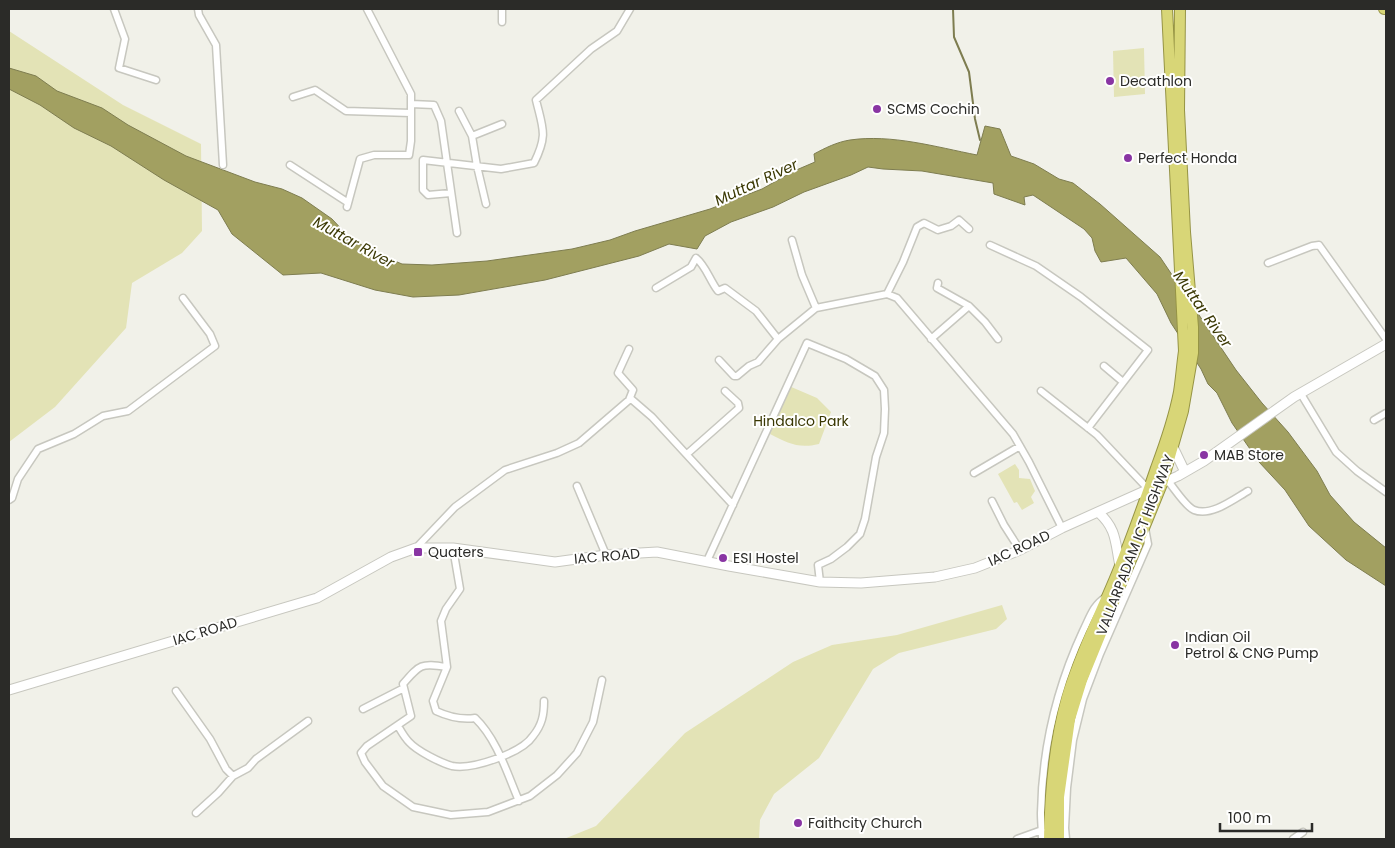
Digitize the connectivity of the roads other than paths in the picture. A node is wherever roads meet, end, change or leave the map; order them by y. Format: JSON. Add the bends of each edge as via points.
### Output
{"nodes":[{"id":1,"x":114,"y":9,"type":"edge"},
{"id":2,"x":198,"y":9,"type":"edge"},
{"id":3,"x":367,"y":9,"type":"edge"},
{"id":4,"x":502,"y":9,"type":"edge"},
{"id":5,"x":630,"y":9,"type":"edge"},
{"id":6,"x":1161,"y":9,"type":"edge"},
{"id":7,"x":1167,"y":9,"type":"edge"},
{"id":8,"x":1180,"y":9,"type":"edge"},
{"id":9,"x":1186,"y":9,"type":"edge"},
{"id":10,"x":502,"y":22,"type":"dead end"},
{"id":11,"x":1168,"y":24,"type":"junction"},
{"id":12,"x":1180,"y":24,"type":"junction"},
{"id":13,"x":156,"y":80,"type":"dead end"},
{"id":14,"x":293,"y":97,"type":"dead end"},
{"id":15,"x":411,"y":104,"type":"junction"},
{"id":16,"x":459,"y":111,"type":"dead end"},
{"id":17,"x":411,"y":113,"type":"junction"},
{"id":18,"x":502,"y":124,"type":"dead end"},
{"id":19,"x":472,"y":136,"type":"junction"},
{"id":20,"x":449,"y":163,"type":"junction"},
{"id":21,"x":223,"y":165,"type":"dead end"},
{"id":22,"x":290,"y":165,"type":"dead end"},
{"id":23,"x":477,"y":166,"type":"junction"},
{"id":24,"x":451,"y":193,"type":"junction"},
{"id":25,"x":486,"y":204,"type":"dead end"},
{"id":26,"x":969,"y":229,"type":"dead end"},
{"id":27,"x":457,"y":233,"type":"dead end"},
{"id":28,"x":1181,"y":233,"type":"junction"},
{"id":29,"x":792,"y":240,"type":"dead end"},
{"id":30,"x":990,"y":245,"type":"dead end"},
{"id":31,"x":1268,"y":263,"type":"dead end"},
{"id":32,"x":938,"y":283,"type":"dead end"},
{"id":33,"x":656,"y":288,"type":"dead end"},
{"id":34,"x":887,"y":294,"type":"junction"},
{"id":35,"x":183,"y":298,"type":"dead end"},
{"id":36,"x":969,"y":306,"type":"junction"},
{"id":37,"x":816,"y":308,"type":"junction"},
{"id":38,"x":778,"y":339,"type":"junction"},
{"id":39,"x":931,"y":339,"type":"junction"},
{"id":40,"x":998,"y":339,"type":"dead end"},
{"id":41,"x":1386,"y":339,"type":"edge"},
{"id":42,"x":1386,"y":344,"type":"edge"},
{"id":43,"x":629,"y":349,"type":"dead end"},
{"id":44,"x":719,"y":360,"type":"dead end"},
{"id":45,"x":1104,"y":366,"type":"dead end"},
{"id":46,"x":1123,"y":382,"type":"junction"},
{"id":47,"x":725,"y":391,"type":"dead end"},
{"id":48,"x":1041,"y":392,"type":"dead end"},
{"id":49,"x":1183,"y":394,"type":"junction"},
{"id":50,"x":1298,"y":395,"type":"junction"},
{"id":51,"x":630,"y":398,"type":"junction"},
{"id":52,"x":1386,"y":413,"type":"edge"},
{"id":53,"x":1374,"y":420,"type":"dead end"},
{"id":54,"x":1088,"y":428,"type":"junction"},
{"id":55,"x":1020,"y":446,"type":"junction"},
{"id":56,"x":1173,"y":447,"type":"junction"},
{"id":57,"x":687,"y":454,"type":"junction"},
{"id":58,"x":1185,"y":472,"type":"junction"},
{"id":59,"x":974,"y":473,"type":"dead end"},
{"id":60,"x":1165,"y":483,"type":"junction"},
{"id":61,"x":578,"y":486,"type":"dead end"},
{"id":62,"x":1149,"y":490,"type":"junction"},
{"id":63,"x":1248,"y":491,"type":"dead end"},
{"id":64,"x":1386,"y":492,"type":"edge"},
{"id":65,"x":9,"y":500,"type":"edge"},
{"id":66,"x":992,"y":501,"type":"dead end"},
{"id":67,"x":733,"y":505,"type":"junction"},
{"id":68,"x":1098,"y":512,"type":"junction"},
{"id":69,"x":1145,"y":526,"type":"junction"},
{"id":70,"x":1062,"y":528,"type":"junction"},
{"id":71,"x":416,"y":548,"type":"junction"},
{"id":72,"x":453,"y":548,"type":"junction"},
{"id":73,"x":1020,"y":550,"type":"junction"},
{"id":74,"x":606,"y":555,"type":"junction"},
{"id":75,"x":707,"y":561,"type":"junction"},
{"id":76,"x":1120,"y":566,"type":"junction"},
{"id":77,"x":820,"y":582,"type":"junction"},
{"id":78,"x":1107,"y":597,"type":"junction"},
{"id":79,"x":447,"y":667,"type":"junction"},
{"id":80,"x":602,"y":680,"type":"dead end"},
{"id":81,"x":404,"y":688,"type":"junction"},
{"id":82,"x":9,"y":690,"type":"edge"},
{"id":83,"x":176,"y":691,"type":"dead end"},
{"id":84,"x":544,"y":701,"type":"dead end"},
{"id":85,"x":363,"y":709,"type":"dead end"},
{"id":86,"x":308,"y":721,"type":"dead end"},
{"id":87,"x":398,"y":726,"type":"junction"},
{"id":88,"x":500,"y":756,"type":"junction"},
{"id":89,"x":233,"y":776,"type":"junction"},
{"id":90,"x":519,"y":801,"type":"junction"},
{"id":91,"x":196,"y":813,"type":"dead end"},
{"id":92,"x":1042,"y":830,"type":"junction"},
{"id":93,"x":1303,"y":832,"type":"dead end"},
{"id":94,"x":1017,"y":839,"type":"edge"},
{"id":95,"x":1042,"y":839,"type":"edge"},
{"id":96,"x":1049,"y":839,"type":"edge"},
{"id":97,"x":1059,"y":839,"type":"edge"},
{"id":98,"x":1066,"y":839,"type":"edge"},
{"id":99,"x":1293,"y":839,"type":"edge"}],
"edges":[{"from":1,"to":13,"type":"street","via":[[125,38],[119,68]]},
{"from":2,"to":21,"type":"street","via":[[216,45]]},
{"from":3,"to":15,"type":"street","via":[[410,94]]},
{"from":4,"to":10,"type":"street"},
{"from":5,"to":23,"type":"street","via":[[617,32],[591,49],[536,100],[544,134],[542,148],[534,163],[501,169]]},
{"from":6,"to":11,"type":"highway"},
{"from":7,"to":11,"type":"highway","name":"VALLARPADAM ICT HIGHWAY"},
{"from":8,"to":12,"type":"highway","name":"VALLARPADAM ICT HIGHWAY"},
{"from":9,"to":12,"type":"highway"},
{"from":11,"to":28,"type":"highway","name":"VALLARPADAM ICT HIGHWAY"},
{"from":12,"to":28,"type":"highway","name":"VALLARPADAM ICT HIGHWAY"},
{"from":14,"to":17,"type":"street","via":[[315,90],[346,111]]},
{"from":15,"to":17,"type":"street"},
{"from":15,"to":20,"type":"street","via":[[430,104],[437,109]]},
{"from":16,"to":19,"type":"street"},
{"from":17,"to":22,"type":"street","via":[[409,155],[374,155],[360,160],[347,205]]},
{"from":18,"to":19,"type":"street"},
{"from":19,"to":23,"type":"street"},
{"from":20,"to":23,"type":"street"},
{"from":20,"to":24,"type":"street"},
{"from":20,"to":24,"type":"street","via":[[423,160],[423,190],[428,195]]},
{"from":23,"to":25,"type":"street"},
{"from":24,"to":27,"type":"street"},
{"from":26,"to":34,"type":"street","via":[[959,220],[938,230],[924,223],[917,227]]},
{"from":28,"to":49,"type":"highway","name":"VALLARPADAM ICT HIGHWAY","via":[[1193,327],[1193,353]]},
{"from":29,"to":37,"type":"street"},
{"from":30,"to":46,"type":"street","via":[[1036,266],[1148,350]]},
{"from":31,"to":41,"type":"street","via":[[1319,245]]},
{"from":32,"to":36,"type":"street","via":[[937,288]]},
{"from":33,"to":38,"type":"street","via":[[691,267],[696,258],[718,291],[725,288],[756,311]]},
{"from":34,"to":37,"type":"street"},
{"from":34,"to":39,"type":"street","via":[[897,298]]},
{"from":35,"to":65,"type":"street","via":[[215,346],[128,411],[103,416],[74,434],[38,449],[18,479]]},
{"from":36,"to":39,"type":"street"},
{"from":36,"to":40,"type":"street"},
{"from":37,"to":38,"type":"street"},
{"from":38,"to":44,"type":"street","via":[[758,362],[737,376]]},
{"from":39,"to":55,"type":"street","via":[[990,406]]},
{"from":42,"to":50,"type":"main road","name":"IAC ROAD"},
{"from":43,"to":51,"type":"street","via":[[618,373],[633,390]]},
{"from":45,"to":46,"type":"street"},
{"from":46,"to":54,"type":"street"},
{"from":47,"to":57,"type":"street","via":[[738,403],[738,408]]},
{"from":48,"to":54,"type":"street"},
{"from":49,"to":56,"type":"highway","name":"VALLARPADAM ICT HIGHWAY"},
{"from":49,"to":62,"type":"highway","name":"VALLARPADAM ICT HIGHWAY"},
{"from":50,"to":58,"type":"main road","name":"IAC ROAD"},
{"from":50,"to":64,"type":"street","via":[[1336,452]]},
{"from":51,"to":57,"type":"street"},
{"from":51,"to":71,"type":"street","via":[[579,443],[505,470],[455,507]]},
{"from":52,"to":53,"type":"street"},
{"from":54,"to":62,"type":"street"},
{"from":55,"to":59,"type":"street"},
{"from":55,"to":70,"type":"street"},
{"from":56,"to":58,"type":"main road"},
{"from":56,"to":60,"type":"highway","name":"VALLARPADAM ICT HIGHWAY"},
{"from":57,"to":67,"type":"street"},
{"from":58,"to":60,"type":"main road","name":"IAC ROAD"},
{"from":60,"to":62,"type":"main road","name":"IAC ROAD"},
{"from":60,"to":63,"type":"street","via":[[1195,510],[1212,510]]},
{"from":60,"to":69,"type":"highway","name":"VALLARPADAM ICT HIGHWAY"},
{"from":61,"to":74,"type":"street"},
{"from":62,"to":68,"type":"main road","name":"IAC ROAD"},
{"from":62,"to":76,"type":"highway","name":"VALLARPADAM ICT HIGHWAY"},
{"from":66,"to":73,"type":"street"},
{"from":67,"to":75,"type":"street"},
{"from":67,"to":77,"type":"street","via":[[807,343],[846,359],[875,376],[884,390],[884,433],[876,457],[865,519],[860,534],[847,547],[818,565]]},
{"from":68,"to":70,"type":"main road","name":"IAC ROAD"},
{"from":68,"to":76,"type":"main road","via":[[1108,520],[1114,533]]},
{"from":69,"to":97,"type":"highway","name":"VALLARPADAM ICT HIGHWAY","via":[[1082,680],[1070,719],[1059,797]]},
{"from":69,"to":98,"type":"street","via":[[1148,544],[1083,699],[1068,779]]},
{"from":70,"to":73,"type":"main road","name":"IAC ROAD"},
{"from":71,"to":72,"type":"main road","name":"IAC ROAD"},
{"from":71,"to":82,"type":"main road","name":"IAC ROAD","via":[[391,557],[316,598]]},
{"from":72,"to":74,"type":"main road","name":"IAC ROAD","via":[[555,562]]},
{"from":72,"to":79,"type":"street","via":[[460,588],[441,621]]},
{"from":73,"to":77,"type":"main road","name":"IAC ROAD","via":[[974,568],[935,577],[861,583]]},
{"from":74,"to":75,"type":"main road","name":"IAC ROAD","via":[[657,552]]},
{"from":75,"to":77,"type":"main road","name":"IAC ROAD"},
{"from":76,"to":78,"type":"highway","name":"VALLARPADAM ICT HIGHWAY"},
{"from":78,"to":92,"type":"street","via":[[1097,603],[1078,643],[1056,708],[1046,759]]},
{"from":78,"to":96,"type":"highway","name":"VALLARPADAM ICT HIGHWAY","via":[[1077,668],[1061,721],[1053,766]]},
{"from":79,"to":81,"type":"street","via":[[430,664],[418,667],[403,684]]},
{"from":79,"to":88,"type":"street","via":[[433,701],[436,711],[465,719],[475,718],[484,726]]},
{"from":80,"to":90,"type":"street","via":[[593,722],[577,753],[557,775]]},
{"from":81,"to":85,"type":"street"},
{"from":81,"to":87,"type":"street","via":[[411,716]]},
{"from":83,"to":89,"type":"street"},
{"from":84,"to":88,"type":"street","via":[[544,718],[532,738]]},
{"from":86,"to":89,"type":"street"},
{"from":87,"to":88,"type":"street","via":[[409,743],[452,766],[472,766]]},
{"from":87,"to":90,"type":"street","via":[[361,753],[383,786],[413,807],[451,815],[488,812]]},
{"from":88,"to":90,"type":"street"},
{"from":89,"to":91,"type":"street"},
{"from":92,"to":94,"type":"street"},
{"from":92,"to":95,"type":"street"},
{"from":93,"to":99,"type":"street"}]}
